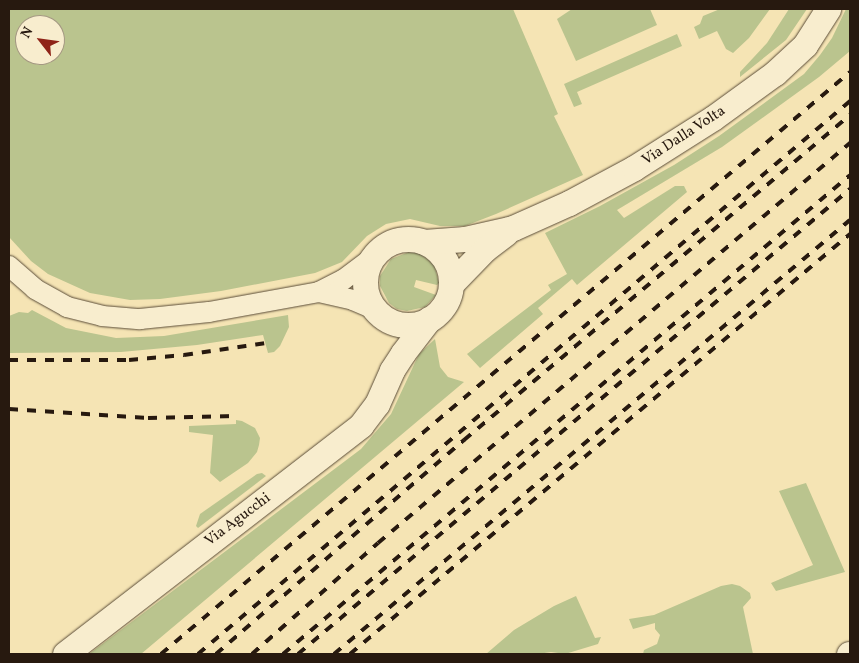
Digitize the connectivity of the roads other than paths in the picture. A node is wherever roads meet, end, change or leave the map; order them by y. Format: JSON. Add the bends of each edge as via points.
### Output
{"nodes":[{"id":1,"x":828,"y":9,"type":"edge"},
{"id":2,"x":513,"y":228,"type":"junction"},
{"id":3,"x":424,"y":242,"type":"junction"},
{"id":4,"x":371,"y":259,"type":"junction"},
{"id":5,"x":9,"y":266,"type":"edge"},
{"id":6,"x":451,"y":284,"type":"junction"},
{"id":7,"x":319,"y":292,"type":"junction"},
{"id":8,"x":378,"y":313,"type":"junction"},
{"id":9,"x":429,"y":319,"type":"junction"},
{"id":10,"x":392,"y":370,"type":"junction"},
{"id":11,"x":65,"y":654,"type":"edge"}],
"edges":[{"from":1,"to":2,"type":"street","name":"Via Dalla Volta","via":[[797,54],[727,108],[678,142],[613,180]]},
{"from":2,"to":3,"type":"street","name":"Via Dalla Volta","via":[[466,239]]},
{"from":2,"to":6,"type":"street","name":"Via Dalla Volta","via":[[485,249]]},
{"from":3,"to":4,"type":"street","via":[[394,241]]},
{"from":3,"to":6,"type":"street","via":[[441,254],[450,273]]},
{"from":4,"to":7,"type":"street","via":[[343,280]]},
{"from":4,"to":8,"type":"street","via":[[365,283],[368,299]]},
{"from":5,"to":7,"type":"street","via":[[35,289],[59,303],[83,312],[117,318],[209,312]]},
{"from":6,"to":9,"type":"street","via":[[443,306]]},
{"from":7,"to":8,"type":"street","via":[[353,300]]},
{"from":8,"to":9,"type":"street","via":[[404,325]]},
{"from":8,"to":10,"type":"street","name":"Via Agucchi","via":[[390,342]]},
{"from":9,"to":10,"type":"street","name":"Via Agucchi"},
{"from":10,"to":11,"type":"street","name":"Via Agucchi","via":[[377,404],[350,435]]}]}
